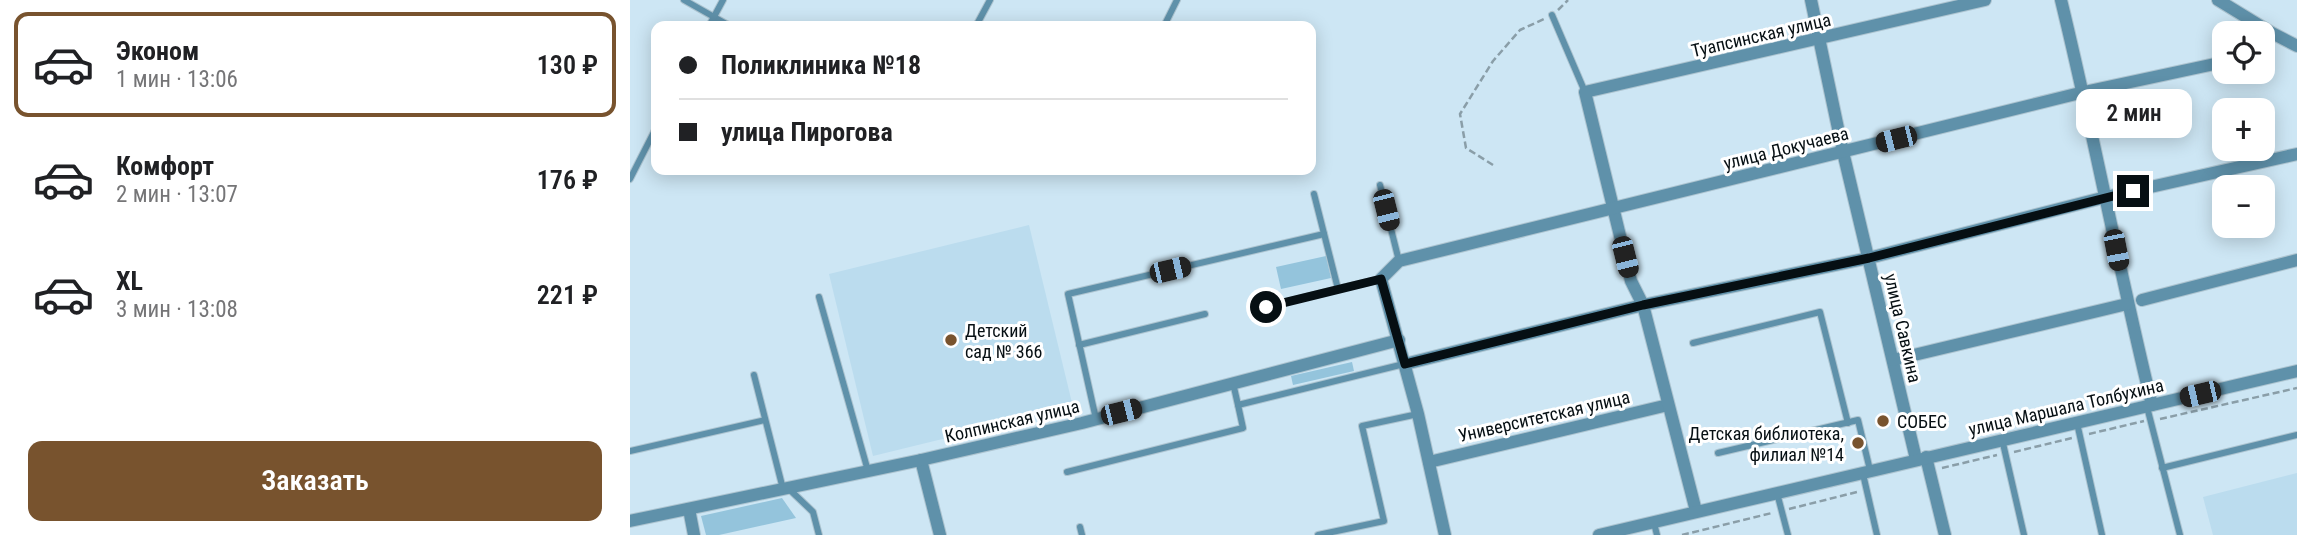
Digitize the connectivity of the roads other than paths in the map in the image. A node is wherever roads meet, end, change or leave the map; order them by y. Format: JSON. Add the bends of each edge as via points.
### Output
{"nodes":[{"id":1,"x":684,"y":0,"type":"edge"},
{"id":2,"x":723,"y":0,"type":"edge"},
{"id":3,"x":990,"y":0,"type":"edge"},
{"id":4,"x":1177,"y":0,"type":"edge"},
{"id":5,"x":1811,"y":0,"type":"edge"},
{"id":6,"x":1985,"y":0,"type":"edge"},
{"id":7,"x":2061,"y":0,"type":"edge"},
{"id":8,"x":2218,"y":0,"type":"edge"},
{"id":9,"x":1552,"y":15,"type":"road end"},
{"id":10,"x":714,"y":16,"type":"junction"},
{"id":11,"x":712,"y":21,"type":"edge"},
{"id":12,"x":722,"y":21,"type":"edge"},
{"id":13,"x":979,"y":21,"type":"edge"},
{"id":14,"x":1166,"y":21,"type":"edge"},
{"id":15,"x":2245,"y":21,"type":"edge"},
{"id":16,"x":1818,"y":40,"type":"junction"},
{"id":17,"x":2275,"y":40,"type":"edge"},
{"id":18,"x":2297,"y":46,"type":"edge"},
{"id":19,"x":2212,"y":65,"type":"edge"},
{"id":20,"x":1585,"y":92,"type":"junction"},
{"id":21,"x":2084,"y":92,"type":"junction"},
{"id":22,"x":651,"y":138,"type":"edge"},
{"id":23,"x":1843,"y":152,"type":"junction"},
{"id":24,"x":2297,"y":154,"type":"edge"},
{"id":25,"x":630,"y":179,"type":"edge"},
{"id":26,"x":1380,"y":185,"type":"dead end"},
{"id":27,"x":1314,"y":194,"type":"dead end"},
{"id":28,"x":2106,"y":197,"type":"junction"},
{"id":29,"x":1614,"y":208,"type":"junction"},
{"id":30,"x":1324,"y":234,"type":"junction"},
{"id":31,"x":1869,"y":258,"type":"junction"},
{"id":32,"x":2297,"y":260,"type":"edge"},
{"id":33,"x":1399,"y":261,"type":"junction"},
{"id":34,"x":1381,"y":279,"type":"junction"},
{"id":35,"x":1338,"y":289,"type":"junction"},
{"id":36,"x":818,"y":297,"type":"dead end"},
{"id":37,"x":2142,"y":300,"type":"dead end"},
{"id":38,"x":2127,"y":304,"type":"junction"},
{"id":39,"x":1643,"y":305,"type":"junction"},
{"id":40,"x":1266,"y":307,"type":"dead end"},
{"id":41,"x":1205,"y":314,"type":"dead end"},
{"id":42,"x":1398,"y":340,"type":"junction"},
{"id":43,"x":1693,"y":343,"type":"dead end"},
{"id":44,"x":1079,"y":345,"type":"junction"},
{"id":45,"x":1893,"y":360,"type":"junction"},
{"id":46,"x":1405,"y":364,"type":"junction"},
{"id":47,"x":2297,"y":371,"type":"edge"},
{"id":48,"x":754,"y":375,"type":"dead end"},
{"id":49,"x":1233,"y":383,"type":"junction"},
{"id":50,"x":1238,"y":405,"type":"junction"},
{"id":51,"x":1668,"y":405,"type":"junction"},
{"id":52,"x":2149,"y":406,"type":"junction"},
{"id":53,"x":1418,"y":414,"type":"junction"},
{"id":54,"x":1096,"y":419,"type":"junction"},
{"id":55,"x":765,"y":420,"type":"junction"},
{"id":56,"x":2077,"y":422,"type":"junction"},
{"id":57,"x":1848,"y":423,"type":"junction"},
{"id":58,"x":2297,"y":435,"type":"edge"},
{"id":59,"x":2002,"y":439,"type":"junction"},
{"id":60,"x":630,"y":452,"type":"edge"},
{"id":61,"x":1718,"y":453,"type":"dead end"},
{"id":62,"x":1921,"y":458,"type":"junction"},
{"id":63,"x":921,"y":460,"type":"junction"},
{"id":64,"x":1429,"y":461,"type":"junction"},
{"id":65,"x":2162,"y":468,"type":"junction"},
{"id":66,"x":867,"y":471,"type":"junction"},
{"id":67,"x":1866,"y":471,"type":"junction"},
{"id":68,"x":1067,"y":472,"type":"dead end"},
{"id":69,"x":785,"y":489,"type":"junction"},
{"id":70,"x":1777,"y":492,"type":"junction"},
{"id":71,"x":689,"y":509,"type":"junction"},
{"id":72,"x":1696,"y":511,"type":"junction"},
{"id":73,"x":630,"y":521,"type":"edge"},
{"id":74,"x":1654,"y":521,"type":"junction"},
{"id":75,"x":1080,"y":527,"type":"dead end"},
{"id":76,"x":694,"y":535,"type":"edge"},
{"id":77,"x":819,"y":535,"type":"edge"},
{"id":78,"x":940,"y":535,"type":"edge"},
{"id":79,"x":1082,"y":535,"type":"edge"},
{"id":80,"x":1318,"y":535,"type":"edge"},
{"id":81,"x":1444,"y":535,"type":"edge"},
{"id":82,"x":1601,"y":535,"type":"edge"},
{"id":83,"x":1657,"y":535,"type":"edge"},
{"id":84,"x":1788,"y":535,"type":"edge"},
{"id":85,"x":1877,"y":535,"type":"edge"},
{"id":86,"x":1945,"y":535,"type":"edge"},
{"id":87,"x":2024,"y":535,"type":"edge"},
{"id":88,"x":2102,"y":535,"type":"edge"},
{"id":89,"x":2180,"y":535,"type":"edge"}],
"edges":[{"from":1,"to":10,"type":"lane"},
{"from":2,"to":10,"type":"lane"},
{"from":3,"to":13,"type":"lane"},
{"from":4,"to":14,"type":"lane"},
{"from":5,"to":16,"type":"street","name":"улица Савкина"},
{"from":6,"to":16,"type":"street","name":"Туапсинская улица"},
{"from":7,"to":21,"type":"street"},
{"from":8,"to":15,"type":"street"},
{"from":9,"to":20,"type":"lane"},
{"from":10,"to":11,"type":"lane"},
{"from":10,"to":12,"type":"lane"},
{"from":16,"to":20,"type":"street","name":"Туапсинская улица"},
{"from":16,"to":23,"type":"street","name":"улица Савкина"},
{"from":17,"to":18,"type":"street"},
{"from":19,"to":21,"type":"street","name":"улица Докучаева"},
{"from":20,"to":29,"type":"street"},
{"from":21,"to":23,"type":"street","name":"улица Докучаева"},
{"from":21,"to":28,"type":"street"},
{"from":22,"to":25,"type":"lane"},
{"from":23,"to":29,"type":"street","name":"улица Докучаева"},
{"from":23,"to":31,"type":"street","name":"улица Савкина"},
{"from":24,"to":28,"type":"street"},
{"from":26,"to":33,"type":"lane"},
{"from":27,"to":30,"type":"lane"},
{"from":28,"to":31,"type":"street"},
{"from":28,"to":38,"type":"street"},
{"from":29,"to":33,"type":"street","name":"улица Докучаева"},
{"from":29,"to":39,"type":"street","via":[[1631,281]]},
{"from":30,"to":35,"type":"lane"},
{"from":30,"to":44,"type":"lane","via":[[1068,294]]},
{"from":31,"to":39,"type":"street"},
{"from":31,"to":45,"type":"street","name":"улица Савкина"},
{"from":32,"to":37,"type":"street"},
{"from":33,"to":34,"type":"street"},
{"from":34,"to":35,"type":"lane"},
{"from":34,"to":42,"type":"street"},
{"from":35,"to":40,"type":"lane"},
{"from":36,"to":66,"type":"lane"},
{"from":38,"to":45,"type":"street"},
{"from":38,"to":52,"type":"street"},
{"from":39,"to":46,"type":"street"},
{"from":39,"to":51,"type":"street"},
{"from":41,"to":44,"type":"lane"},
{"from":42,"to":46,"type":"street"},
{"from":42,"to":49,"type":"street","name":"Колпинская улица"},
{"from":43,"to":57,"type":"lane","via":[[1820,312]]},
{"from":44,"to":54,"type":"lane"},
{"from":45,"to":62,"type":"street","name":"улица Савкина"},
{"from":46,"to":50,"type":"lane"},
{"from":46,"to":53,"type":"street"},
{"from":47,"to":52,"type":"street","name":"улица Маршала Толбухина"},
{"from":48,"to":55,"type":"lane"},
{"from":49,"to":50,"type":"lane"},
{"from":49,"to":54,"type":"street","name":"Колпинская улица"},
{"from":50,"to":68,"type":"lane","via":[[1243,428]]},
{"from":51,"to":64,"type":"street","name":"Университетская улица"},
{"from":51,"to":72,"type":"street"},
{"from":52,"to":56,"type":"street","name":"улица Маршала Толбухина"},
{"from":52,"to":65,"type":"lane"},
{"from":53,"to":64,"type":"street"},
{"from":53,"to":80,"type":"lane","via":[[1362,426],[1384,521]]},
{"from":54,"to":63,"type":"street","name":"Колпинская улица"},
{"from":55,"to":60,"type":"lane"},
{"from":55,"to":69,"type":"lane"},
{"from":56,"to":59,"type":"street","name":"улица Маршала Толбухина"},
{"from":56,"to":88,"type":"lane"},
{"from":57,"to":61,"type":"lane"},
{"from":57,"to":67,"type":"lane","via":[[1858,421]]},
{"from":58,"to":65,"type":"lane"},
{"from":59,"to":62,"type":"street","name":"улица Маршала Толбухина"},
{"from":59,"to":87,"type":"lane"},
{"from":62,"to":67,"type":"street","name":"улица Маршала Толбухина"},
{"from":62,"to":86,"type":"street","name":"улица Савкина","via":[[1930,471]]},
{"from":63,"to":66,"type":"street","name":"Колпинская улица"},
{"from":63,"to":78,"type":"street"},
{"from":64,"to":81,"type":"street"},
{"from":65,"to":89,"type":"lane"},
{"from":66,"to":69,"type":"street","name":"Колпинская улица"},
{"from":67,"to":70,"type":"street","name":"улица Маршала Толбухина"},
{"from":67,"to":85,"type":"lane"},
{"from":69,"to":71,"type":"street","name":"Колпинская улица"},
{"from":69,"to":77,"type":"lane","via":[[813,512]]},
{"from":70,"to":72,"type":"street","name":"улица Маршала Толбухина"},
{"from":70,"to":84,"type":"lane"},
{"from":71,"to":73,"type":"street","name":"Колпинская улица"},
{"from":71,"to":76,"type":"street"},
{"from":72,"to":74,"type":"street","name":"улица Маршала Толбухина"},
{"from":74,"to":82,"type":"street","name":"улица Маршала Толбухина"},
{"from":74,"to":83,"type":"lane"},
{"from":75,"to":79,"type":"lane"}]}
